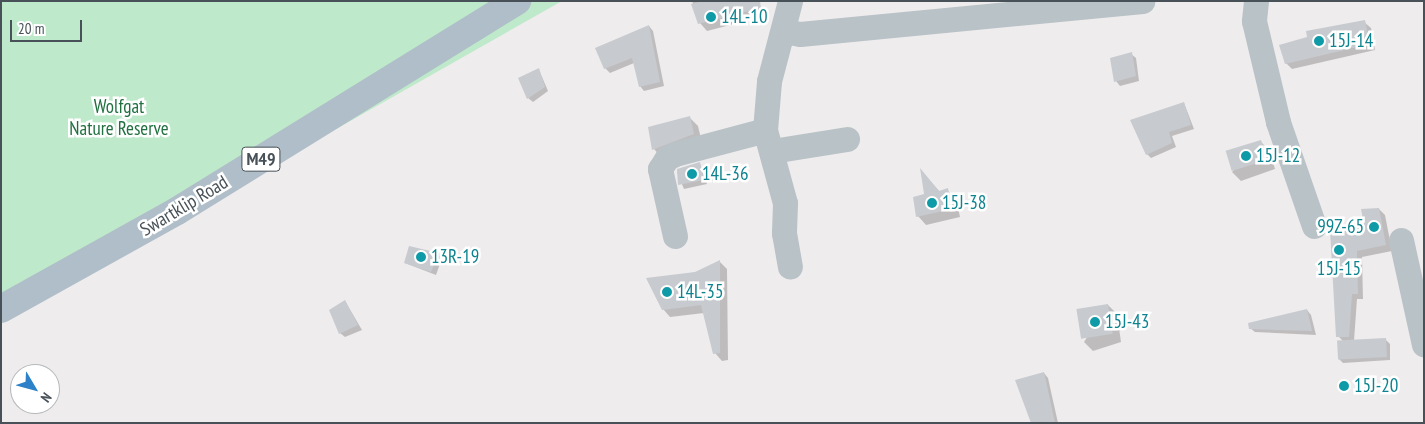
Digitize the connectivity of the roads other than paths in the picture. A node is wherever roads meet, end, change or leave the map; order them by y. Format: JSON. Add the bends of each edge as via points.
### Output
{"nodes":[{"id":1,"x":517,"y":1,"type":"edge"},
{"id":2,"x":790,"y":1,"type":"edge"},
{"id":3,"x":1142,"y":1,"type":"edge"},
{"id":4,"x":1256,"y":1,"type":"edge"},
{"id":5,"x":784,"y":31,"type":"junction"},
{"id":6,"x":847,"y":139,"type":"dead end"},
{"id":7,"x":769,"y":141,"type":"junction"},
{"id":8,"x":1314,"y":226,"type":"dead end"},
{"id":9,"x":675,"y":236,"type":"dead end"},
{"id":10,"x":1401,"y":240,"type":"dead end"},
{"id":11,"x":790,"y":266,"type":"dead end"},
{"id":12,"x":1,"y":309,"type":"edge"},
{"id":13,"x":1424,"y":345,"type":"edge"}],
"edges":[{"from":1,"to":12,"type":"main road","name":"Swartklip Road","number":"M49","via":[[177,212]]},
{"from":2,"to":5,"type":"street"},
{"from":3,"to":5,"type":"street","via":[[800,34]]},
{"from":4,"to":8,"type":"street","via":[[1254,20],[1276,113]]},
{"from":5,"to":7,"type":"street","via":[[769,81]]},
{"from":6,"to":7,"type":"street"},
{"from":7,"to":9,"type":"street","via":[[675,154],[663,163],[660,169]]},
{"from":7,"to":11,"type":"street","via":[[785,203],[784,233]]},
{"from":10,"to":13,"type":"street"}]}
